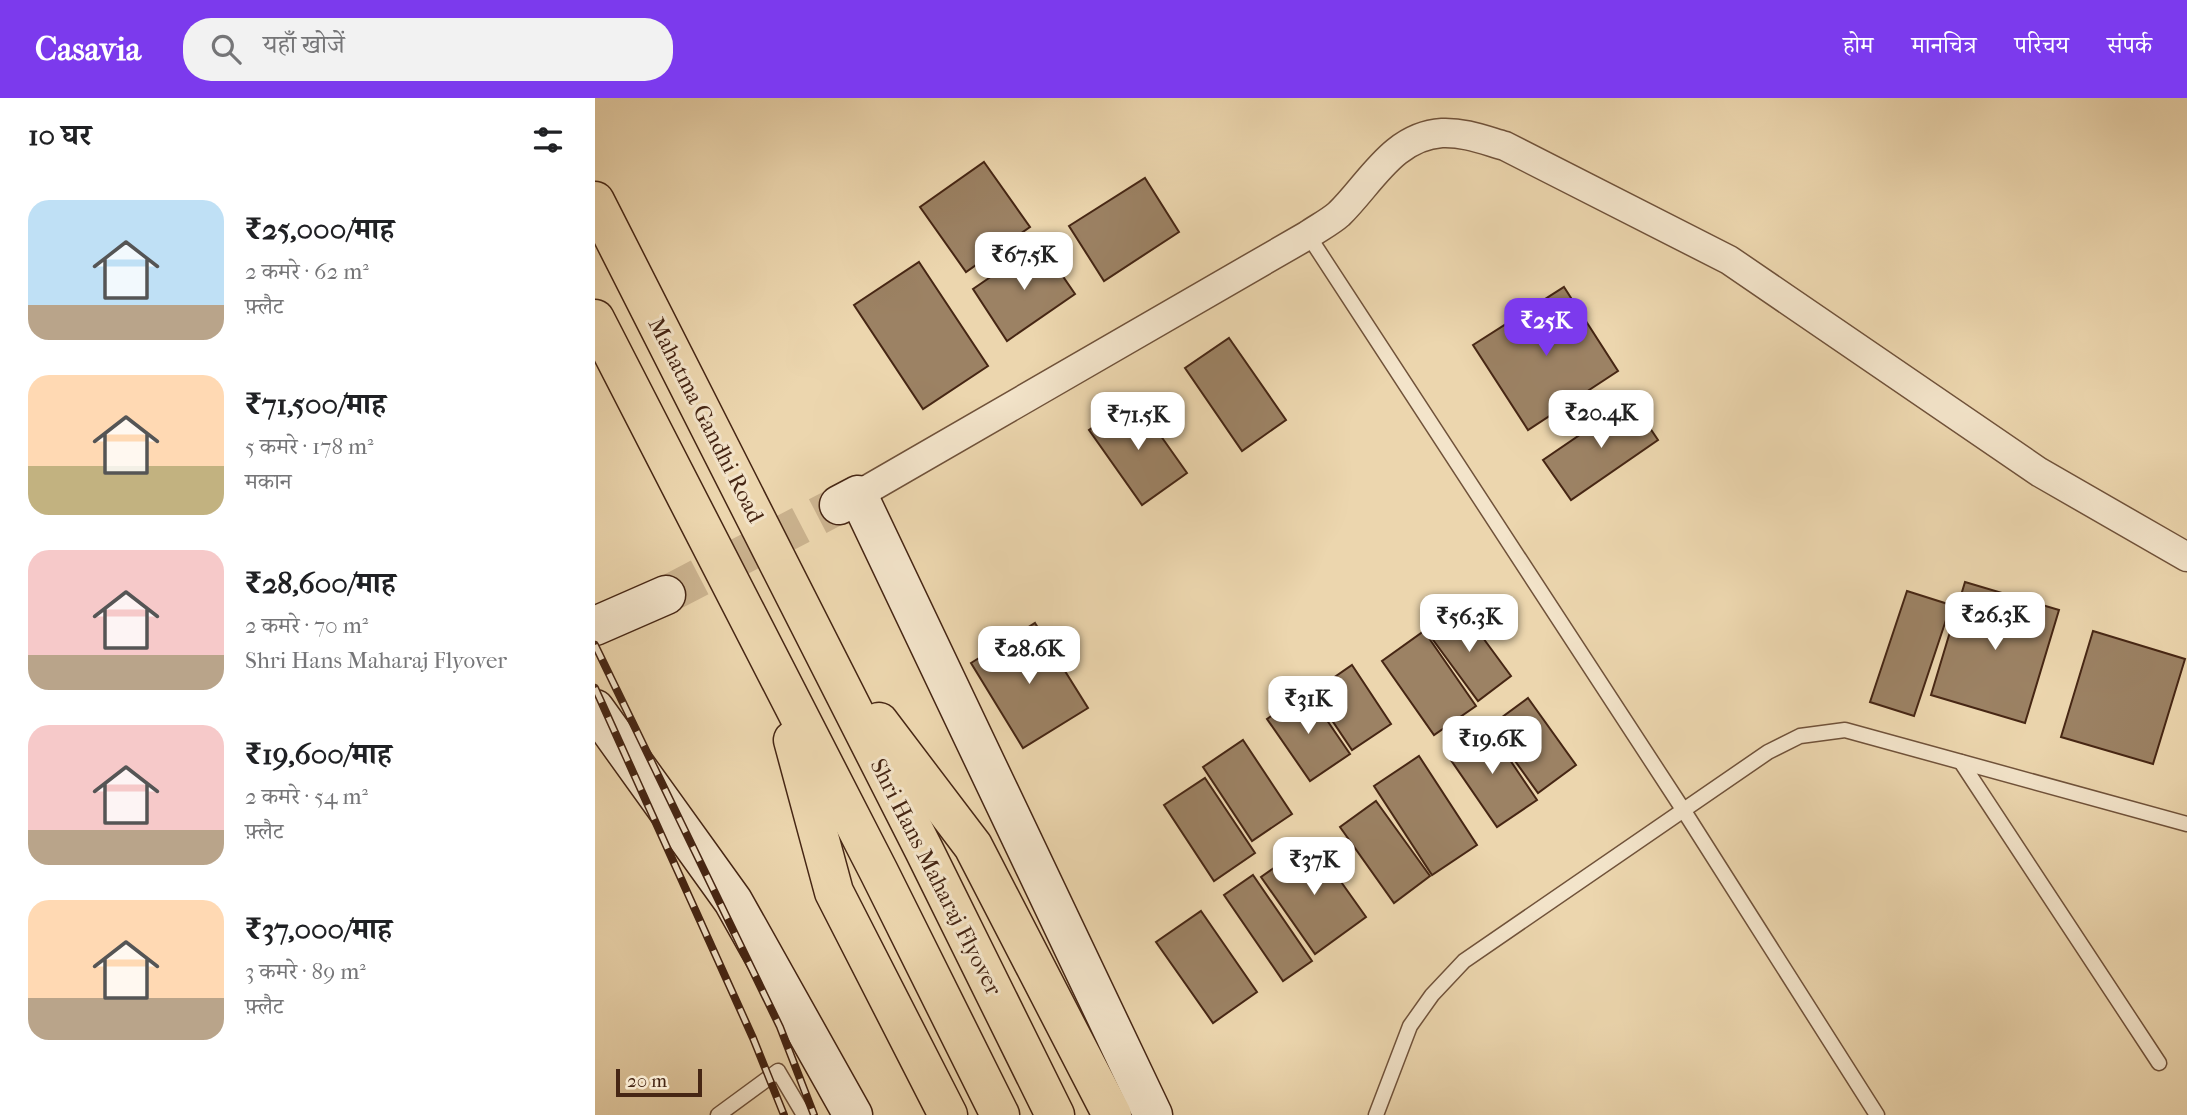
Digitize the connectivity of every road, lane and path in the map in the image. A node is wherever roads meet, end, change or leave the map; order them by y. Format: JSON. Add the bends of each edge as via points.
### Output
{"nodes":[{"id":1,"x":595,"y":201,"type":"edge"},
{"id":2,"x":1308,"y":235,"type":"junction"},
{"id":3,"x":595,"y":320,"type":"edge"},
{"id":4,"x":849,"y":500,"type":"joint"},
{"id":5,"x":2187,"y":557,"type":"edge"},
{"id":6,"x":666,"y":595,"type":"tunnel mouth"},
{"id":7,"x":595,"y":626,"type":"edge"},
{"id":8,"x":816,"y":639,"type":"junction"},
{"id":9,"x":773,"y":666,"type":"junction"},
{"id":10,"x":595,"y":709,"type":"edge"},
{"id":11,"x":1961,"y":762,"type":"junction"},
{"id":12,"x":1684,"y":811,"type":"junction"},
{"id":13,"x":2187,"y":824,"type":"edge"},
{"id":14,"x":2159,"y":1063,"type":"dead end"},
{"id":15,"x":718,"y":1115,"type":"edge"},
{"id":16,"x":804,"y":1115,"type":"edge"},
{"id":17,"x":853,"y":1115,"type":"edge"},
{"id":18,"x":948,"y":1115,"type":"edge"},
{"id":19,"x":1000,"y":1115,"type":"edge"},
{"id":20,"x":1055,"y":1115,"type":"edge"},
{"id":21,"x":1112,"y":1115,"type":"edge"},
{"id":22,"x":1153,"y":1115,"type":"edge"},
{"id":23,"x":1376,"y":1115,"type":"edge"},
{"id":24,"x":1877,"y":1115,"type":"edge"}],
"edges":[{"from":1,"to":8,"type":"main road","name":"Mahatma Gandhi Road"},
{"from":2,"to":4,"type":"street"},
{"from":2,"to":5,"type":"street","via":[[1338,215],[1392,154],[1414,140],[1441,133],[1505,146],[1729,260],[2039,472]]},
{"from":2,"to":12,"type":"lane"},
{"from":3,"to":9,"type":"main road"},
{"from":4,"to":22,"type":"street"},
{"from":6,"to":7,"type":"street"},
{"from":8,"to":20,"type":"main road","name":"Shri Hans Maharaj Flyover"},
{"from":8,"to":21,"type":"main road","via":[[973,846]]},
{"from":9,"to":18,"type":"main road","via":[[834,892]]},
{"from":9,"to":19,"type":"main road"},
{"from":10,"to":17,"type":"street","via":[[733,901]]},
{"from":11,"to":12,"type":"lane","via":[[1845,730],[1800,736],[1768,752]]},
{"from":11,"to":13,"type":"lane"},
{"from":11,"to":14,"type":"lane"},
{"from":12,"to":23,"type":"lane","via":[[1464,961],[1410,1026]]},
{"from":12,"to":24,"type":"lane"},
{"from":15,"to":16,"type":"lane","via":[[779,1071]]}]}
